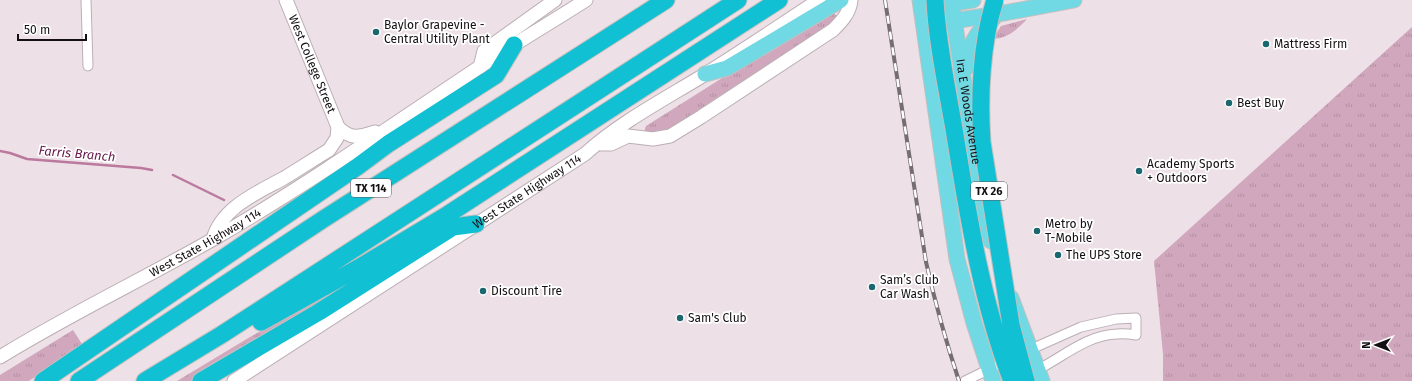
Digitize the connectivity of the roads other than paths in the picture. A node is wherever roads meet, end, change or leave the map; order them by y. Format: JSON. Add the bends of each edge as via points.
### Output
{"nodes":[{"id":1,"x":86,"y":0,"type":"edge"},
{"id":2,"x":286,"y":0,"type":"edge"},
{"id":3,"x":556,"y":0,"type":"edge"},
{"id":4,"x":586,"y":0,"type":"edge"},
{"id":5,"x":666,"y":0,"type":"edge"},
{"id":6,"x":738,"y":0,"type":"edge"},
{"id":7,"x":779,"y":0,"type":"edge"},
{"id":8,"x":819,"y":0,"type":"edge"},
{"id":9,"x":973,"y":0,"type":"edge"},
{"id":10,"x":1074,"y":0,"type":"edge"},
{"id":11,"x":843,"y":1,"type":"edge"},
{"id":12,"x":936,"y":2,"type":"edge"},
{"id":13,"x":997,"y":7,"type":"edge"},
{"id":14,"x":954,"y":21,"type":"junction"},
{"id":15,"x":924,"y":24,"type":"junction"},
{"id":16,"x":514,"y":45,"type":"junction"},
{"id":17,"x":88,"y":66,"type":"dead end"},
{"id":18,"x":480,"y":67,"type":"junction"},
{"id":19,"x":705,"y":74,"type":"junction"},
{"id":20,"x":964,"y":83,"type":"junction"},
{"id":21,"x":396,"y":124,"type":"junction"},
{"id":22,"x":338,"y":127,"type":"junction"},
{"id":23,"x":597,"y":144,"type":"junction"},
{"id":24,"x":476,"y":224,"type":"junction"},
{"id":25,"x":213,"y":239,"type":"junction"},
{"id":26,"x":221,"y":335,"type":"junction"},
{"id":27,"x":1030,"y":349,"type":"junction"},
{"id":28,"x":0,"y":357,"type":"edge"},
{"id":29,"x":991,"y":375,"type":"edge"},
{"id":30,"x":1035,"y":377,"type":"edge"},
{"id":31,"x":43,"y":381,"type":"edge"},
{"id":32,"x":79,"y":381,"type":"edge"},
{"id":33,"x":145,"y":381,"type":"edge"},
{"id":34,"x":201,"y":381,"type":"edge"},
{"id":35,"x":234,"y":381,"type":"edge"},
{"id":36,"x":965,"y":381,"type":"edge"},
{"id":37,"x":1012,"y":381,"type":"edge"},
{"id":38,"x":1016,"y":381,"type":"edge"}],
"edges":[{"from":1,"to":17,"type":"street"},
{"from":2,"to":22,"type":"main road","name":"West College Street"},
{"from":3,"to":18,"type":"main road","via":[[484,51]]},
{"from":4,"to":16,"type":"main road","name":"West State Highway 114"},
{"from":5,"to":32,"type":"highway","number":"TX 114","via":[[322,220]]},
{"from":6,"to":26,"type":"highway"},
{"from":7,"to":26,"type":"highway","via":[[447,215],[360,267],[249,328]]},
{"from":8,"to":19,"type":"main road","name":"West State Highway 114"},
{"from":9,"to":12,"type":"main road"},
{"from":10,"to":13,"type":"main road"},
{"from":11,"to":19,"type":"main road","via":[[727,68]]},
{"from":11,"to":23,"type":"main road","via":[[847,14],[833,30],[670,136],[653,139],[628,136],[611,144]]},
{"from":12,"to":14,"type":"main road","name":"Ira E Woods Avenue"},
{"from":12,"to":15,"type":"main road"},
{"from":12,"to":37,"type":"highway","bridge":true,"via":[[939,36],[971,230],[989,308]]},
{"from":13,"to":14,"type":"main road"},
{"from":13,"to":20,"type":"main road","via":[[970,47]]},
{"from":13,"to":30,"type":"highway","number":"TX 26","bridge":true,"via":[[987,38],[982,76],[982,142],[1011,326]]},
{"from":14,"to":15,"type":"main road"},
{"from":14,"to":20,"type":"main road","name":"Ira E Woods Avenue"},
{"from":15,"to":29,"type":"main road","via":[[957,259]]},
{"from":16,"to":18,"type":"main road","name":"West State Highway 114"},
{"from":16,"to":31,"type":"highway","via":[[496,75],[388,144],[357,168]]},
{"from":18,"to":21,"type":"main road","name":"West State Highway 114"},
{"from":19,"to":23,"type":"main road","name":"West State Highway 114"},
{"from":20,"to":27,"type":"main road","name":"Ira E Woods Avenue","via":[[986,221],[993,249]]},
{"from":21,"to":22,"type":"main road","via":[[361,137],[345,134]]},
{"from":21,"to":25,"type":"main road","name":"West State Highway 114"},
{"from":22,"to":25,"type":"main road","via":[[337,138],[329,150],[242,202],[223,218]]},
{"from":23,"to":24,"type":"main road","name":"West State Highway 114"},
{"from":24,"to":34,"type":"highway","via":[[453,227],[319,312]]},
{"from":24,"to":35,"type":"main road","name":"West State Highway 114"},
{"from":25,"to":28,"type":"main road","name":"West State Highway 114"},
{"from":26,"to":33,"type":"highway"},
{"from":27,"to":29,"type":"street"},
{"from":27,"to":30,"type":"main road","name":"Ira E Woods Avenue"},
{"from":27,"to":30,"type":"street","via":[[1081,327],[1116,319],[1136,318],[1136,334],[1117,334],[1083,343]]},
{"from":29,"to":36,"type":"street"},
{"from":30,"to":38,"type":"street"}]}
